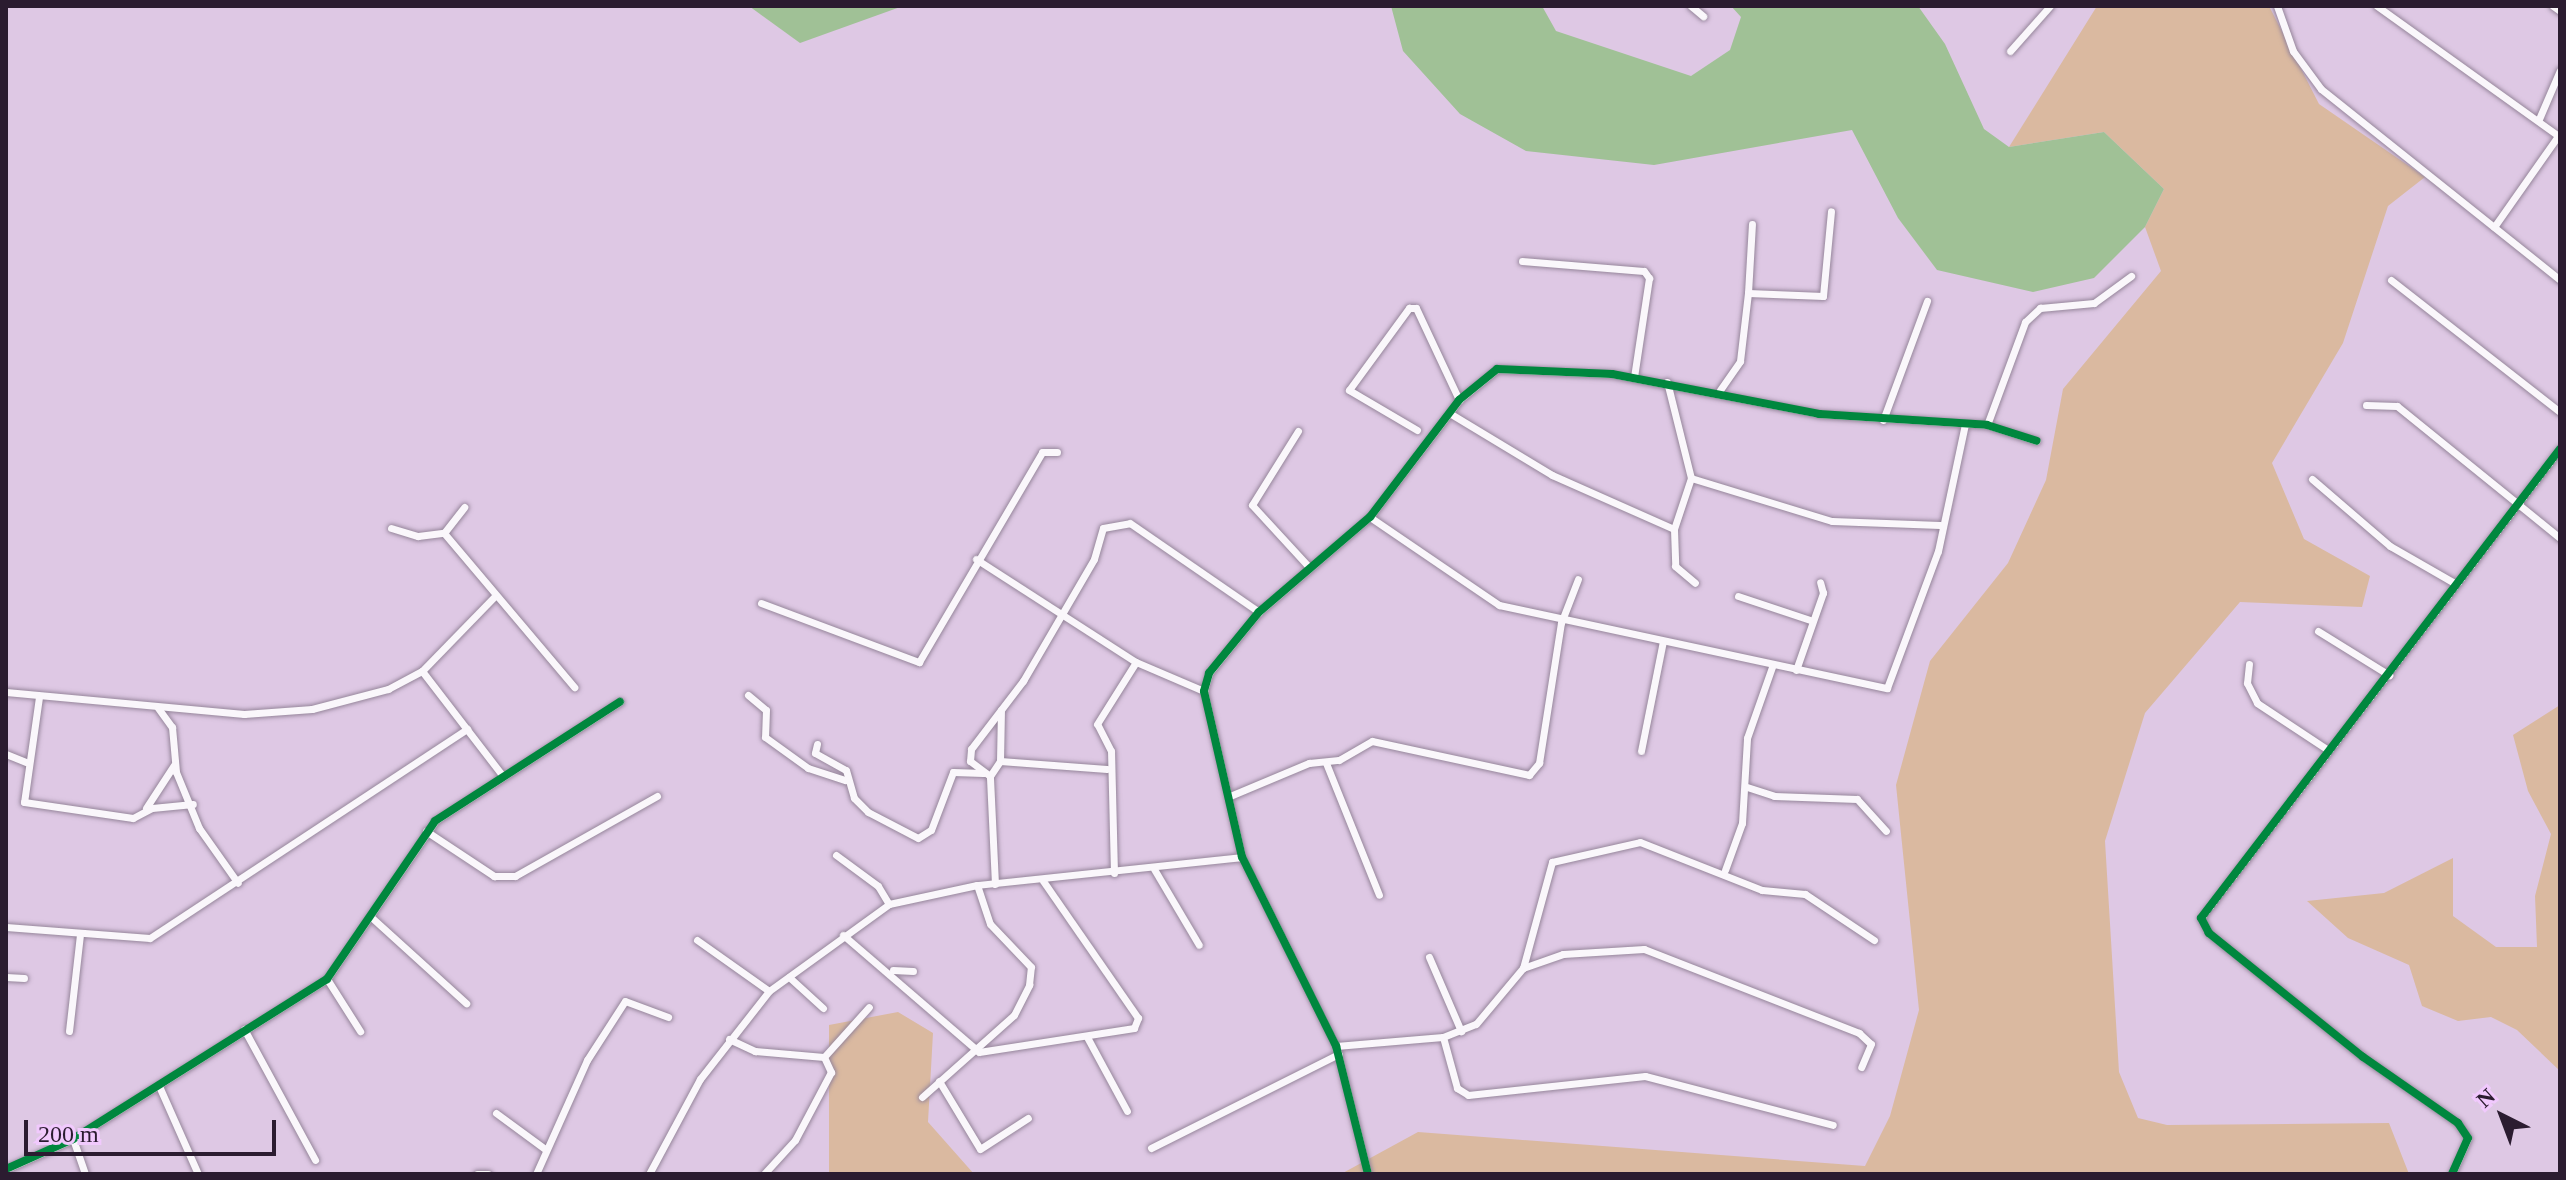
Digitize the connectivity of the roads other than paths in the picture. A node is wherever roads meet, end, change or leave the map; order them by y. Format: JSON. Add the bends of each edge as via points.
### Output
{"nodes":[{"id":1,"x":1691,"y":6,"type":"edge"},
{"id":2,"x":2050,"y":6,"type":"edge"},
{"id":3,"x":2277,"y":6,"type":"edge"},
{"id":4,"x":2377,"y":6,"type":"edge"},
{"id":5,"x":2553,"y":6,"type":"edge"},
{"id":6,"x":2560,"y":11,"type":"edge"},
{"id":7,"x":1703,"y":16,"type":"dead end"},
{"id":8,"x":2010,"y":51,"type":"dead end"},
{"id":9,"x":2560,"y":70,"type":"edge"},
{"id":10,"x":2539,"y":119,"type":"junction"},
{"id":11,"x":2559,"y":136,"type":"edge"},
{"id":12,"x":1831,"y":211,"type":"dead end"},
{"id":13,"x":1752,"y":224,"type":"dead end"},
{"id":14,"x":2494,"y":227,"type":"junction"},
{"id":15,"x":1522,"y":261,"type":"dead end"},
{"id":16,"x":2131,"y":276,"type":"dead end"},
{"id":17,"x":2391,"y":280,"type":"dead end"},
{"id":18,"x":2560,"y":280,"type":"edge"},
{"id":19,"x":1748,"y":293,"type":"junction"},
{"id":20,"x":1927,"y":301,"type":"dead end"},
{"id":21,"x":1634,"y":377,"type":"junction"},
{"id":22,"x":1667,"y":382,"type":"junction"},
{"id":23,"x":1720,"y":390,"type":"junction"},
{"id":24,"x":1459,"y":400,"type":"junction"},
{"id":25,"x":2366,"y":405,"type":"dead end"},
{"id":26,"x":2560,"y":412,"type":"edge"},
{"id":27,"x":1451,"y":414,"type":"junction"},
{"id":28,"x":1883,"y":420,"type":"junction"},
{"id":29,"x":1965,"y":424,"type":"junction"},
{"id":30,"x":1987,"y":425,"type":"junction"},
{"id":31,"x":1417,"y":430,"type":"dead end"},
{"id":32,"x":1298,"y":431,"type":"dead end"},
{"id":33,"x":2037,"y":441,"type":"dead end"},
{"id":34,"x":2560,"y":449,"type":"edge"},
{"id":35,"x":1057,"y":452,"type":"dead end"},
{"id":36,"x":1691,"y":478,"type":"junction"},
{"id":37,"x":2312,"y":479,"type":"dead end"},
{"id":38,"x":2518,"y":504,"type":"junction"},
{"id":39,"x":464,"y":507,"type":"dead end"},
{"id":40,"x":1370,"y":517,"type":"junction"},
{"id":41,"x":1940,"y":525,"type":"junction"},
{"id":42,"x":391,"y":528,"type":"dead end"},
{"id":43,"x":1674,"y":529,"type":"junction"},
{"id":44,"x":444,"y":533,"type":"junction"},
{"id":45,"x":2560,"y":538,"type":"edge"},
{"id":46,"x":976,"y":559,"type":"junction"},
{"id":47,"x":1309,"y":567,"type":"junction"},
{"id":48,"x":1578,"y":579,"type":"dead end"},
{"id":49,"x":1820,"y":582,"type":"dead end"},
{"id":50,"x":1695,"y":583,"type":"dead end"},
{"id":51,"x":2456,"y":584,"type":"junction"},
{"id":52,"x":1738,"y":596,"type":"dead end"},
{"id":53,"x":494,"y":597,"type":"junction"},
{"id":54,"x":761,"y":603,"type":"dead end"},
{"id":55,"x":1259,"y":612,"type":"junction"},
{"id":56,"x":1062,"y":614,"type":"junction"},
{"id":57,"x":1810,"y":620,"type":"junction"},
{"id":58,"x":1561,"y":623,"type":"junction"},
{"id":59,"x":2318,"y":631,"type":"dead end"},
{"id":60,"x":1663,"y":641,"type":"junction"},
{"id":61,"x":1136,"y":662,"type":"junction"},
{"id":62,"x":1773,"y":664,"type":"junction"},
{"id":63,"x":2249,"y":664,"type":"dead end"},
{"id":64,"x":1796,"y":670,"type":"junction"},
{"id":65,"x":422,"y":671,"type":"junction"},
{"id":66,"x":2389,"y":675,"type":"junction"},
{"id":67,"x":574,"y":687,"type":"dead end"},
{"id":68,"x":1204,"y":691,"type":"junction"},
{"id":69,"x":6,"y":692,"type":"edge"},
{"id":70,"x":748,"y":695,"type":"dead end"},
{"id":71,"x":39,"y":697,"type":"junction"},
{"id":72,"x":620,"y":702,"type":"dead end"},
{"id":73,"x":158,"y":708,"type":"junction"},
{"id":74,"x":1001,"y":710,"type":"junction"},
{"id":75,"x":467,"y":729,"type":"junction"},
{"id":76,"x":817,"y":744,"type":"dead end"},
{"id":77,"x":2328,"y":750,"type":"junction"},
{"id":78,"x":1641,"y":751,"type":"dead end"},
{"id":79,"x":6,"y":754,"type":"edge"},
{"id":80,"x":1000,"y":761,"type":"junction"},
{"id":81,"x":26,"y":762,"type":"junction"},
{"id":82,"x":174,"y":763,"type":"junction"},
{"id":83,"x":1326,"y":763,"type":"junction"},
{"id":84,"x":1107,"y":769,"type":"junction"},
{"id":85,"x":987,"y":775,"type":"junction"},
{"id":86,"x":503,"y":776,"type":"junction"},
{"id":87,"x":845,"y":780,"type":"junction"},
{"id":88,"x":1747,"y":787,"type":"junction"},
{"id":89,"x":1754,"y":793,"type":"junction"},
{"id":90,"x":657,"y":796,"type":"dead end"},
{"id":91,"x":1230,"y":796,"type":"junction"},
{"id":92,"x":1746,"y":798,"type":"junction"},
{"id":93,"x":193,"y":804,"type":"junction"},
{"id":94,"x":142,"y":813,"type":"junction"},
{"id":95,"x":426,"y":831,"type":"junction"},
{"id":96,"x":1886,"y":831,"type":"dead end"},
{"id":97,"x":836,"y":855,"type":"dead end"},
{"id":98,"x":1242,"y":857,"type":"junction"},
{"id":99,"x":1154,"y":869,"type":"junction"},
{"id":100,"x":1725,"y":870,"type":"junction"},
{"id":101,"x":1114,"y":873,"type":"junction"},
{"id":102,"x":1043,"y":881,"type":"junction"},
{"id":103,"x":238,"y":883,"type":"junction"},
{"id":104,"x":995,"y":884,"type":"junction"},
{"id":105,"x":977,"y":885,"type":"junction"},
{"id":106,"x":1379,"y":895,"type":"dead end"},
{"id":107,"x":889,"y":904,"type":"junction"},
{"id":108,"x":370,"y":916,"type":"junction"},
{"id":109,"x":6,"y":927,"type":"edge"},
{"id":110,"x":80,"y":935,"type":"junction"},
{"id":111,"x":843,"y":935,"type":"junction"},
{"id":112,"x":697,"y":940,"type":"dead end"},
{"id":113,"x":1874,"y":940,"type":"dead end"},
{"id":114,"x":1199,"y":945,"type":"dead end"},
{"id":115,"x":1429,"y":957,"type":"dead end"},
{"id":116,"x":1523,"y":968,"type":"junction"},
{"id":117,"x":891,"y":970,"type":"junction"},
{"id":118,"x":913,"y":971,"type":"dead end"},
{"id":119,"x":6,"y":977,"type":"edge"},
{"id":120,"x":789,"y":977,"type":"junction"},
{"id":121,"x":24,"y":978,"type":"dead end"},
{"id":122,"x":327,"y":979,"type":"junction"},
{"id":123,"x":769,"y":991,"type":"junction"},
{"id":124,"x":466,"y":1003,"type":"dead end"},
{"id":125,"x":869,"y":1007,"type":"dead end"},
{"id":126,"x":823,"y":1008,"type":"dead end"},
{"id":127,"x":668,"y":1017,"type":"dead end"},
{"id":128,"x":244,"y":1029,"type":"junction"},
{"id":129,"x":69,"y":1031,"type":"dead end"},
{"id":130,"x":360,"y":1031,"type":"dead end"},
{"id":131,"x":1461,"y":1031,"type":"junction"},
{"id":132,"x":1087,"y":1037,"type":"junction"},
{"id":133,"x":1443,"y":1037,"type":"junction"},
{"id":134,"x":729,"y":1039,"type":"junction"},
{"id":135,"x":972,"y":1049,"type":"junction"},
{"id":136,"x":1337,"y":1050,"type":"junction"},
{"id":137,"x":824,"y":1057,"type":"junction"},
{"id":138,"x":1861,"y":1067,"type":"dead end"},
{"id":139,"x":939,"y":1081,"type":"junction"},
{"id":140,"x":159,"y":1086,"type":"junction"},
{"id":141,"x":922,"y":1097,"type":"dead end"},
{"id":142,"x":1127,"y":1111,"type":"dead end"},
{"id":143,"x":496,"y":1113,"type":"dead end"},
{"id":144,"x":1028,"y":1118,"type":"dead end"},
{"id":145,"x":1833,"y":1125,"type":"dead end"},
{"id":146,"x":73,"y":1139,"type":"junction"},
{"id":147,"x":1151,"y":1148,"type":"dead end"},
{"id":148,"x":545,"y":1149,"type":"junction"},
{"id":149,"x":315,"y":1160,"type":"dead end"},
{"id":150,"x":6,"y":1169,"type":"edge"},
{"id":151,"x":85,"y":1174,"type":"edge"},
{"id":152,"x":198,"y":1174,"type":"edge"},
{"id":153,"x":477,"y":1174,"type":"edge"},
{"id":154,"x":488,"y":1174,"type":"edge"},
{"id":155,"x":536,"y":1174,"type":"edge"},
{"id":156,"x":649,"y":1174,"type":"edge"},
{"id":157,"x":764,"y":1174,"type":"edge"},
{"id":158,"x":1368,"y":1174,"type":"edge"},
{"id":159,"x":2452,"y":1174,"type":"edge"}],
"edges":[{"from":1,"to":7,"type":"street"},
{"from":2,"to":8,"type":"street"},
{"from":3,"to":14,"type":"street","via":[[2293,51],[2321,89]]},
{"from":4,"to":10,"type":"street","via":[[2431,39],[2506,105]]},
{"from":5,"to":6,"type":"street"},
{"from":9,"to":10,"type":"street"},
{"from":10,"to":11,"type":"street"},
{"from":11,"to":14,"type":"street"},
{"from":12,"to":19,"type":"street","via":[[1823,296]]},
{"from":13,"to":19,"type":"street"},
{"from":14,"to":18,"type":"street"},
{"from":15,"to":21,"type":"street","via":[[1644,271],[1649,278]]},
{"from":16,"to":30,"type":"street","via":[[2094,303],[2040,308],[2025,322]]},
{"from":17,"to":26,"type":"street"},
{"from":19,"to":23,"type":"street","via":[[1740,361]]},
{"from":20,"to":28,"type":"street"},
{"from":21,"to":22,"type":"street"},
{"from":21,"to":24,"type":"street","via":[[1497,369]]},
{"from":22,"to":23,"type":"street"},
{"from":22,"to":36,"type":"street"},
{"from":23,"to":28,"type":"street"},
{"from":24,"to":27,"type":"street"},
{"from":24,"to":31,"type":"street","via":[[1416,308],[1409,308],[1349,390]]},
{"from":25,"to":38,"type":"street","via":[[2397,406]]},
{"from":27,"to":40,"type":"street"},
{"from":27,"to":43,"type":"street","via":[[1552,475]]},
{"from":28,"to":29,"type":"street"},
{"from":29,"to":30,"type":"street"},
{"from":29,"to":41,"type":"street"},
{"from":30,"to":33,"type":"street"},
{"from":32,"to":47,"type":"street","via":[[1252,505]]},
{"from":34,"to":38,"type":"street"},
{"from":35,"to":46,"type":"street","via":[[1042,452]]},
{"from":36,"to":41,"type":"street","via":[[1832,521]]},
{"from":36,"to":43,"type":"street"},
{"from":37,"to":51,"type":"street","via":[[2390,546]]},
{"from":38,"to":45,"type":"street"},
{"from":38,"to":51,"type":"street"},
{"from":39,"to":44,"type":"street"},
{"from":40,"to":47,"type":"street"},
{"from":40,"to":58,"type":"street","via":[[1482,596]]},
{"from":41,"to":64,"type":"street","via":[[1892,684],[1845,684]]},
{"from":42,"to":44,"type":"street","via":[[418,536]]},
{"from":43,"to":50,"type":"street","via":[[1675,566]]},
{"from":44,"to":53,"type":"street"},
{"from":46,"to":54,"type":"street","via":[[919,662]]},
{"from":46,"to":56,"type":"street"},
{"from":47,"to":55,"type":"street"},
{"from":48,"to":58,"type":"street"},
{"from":49,"to":57,"type":"street","via":[[1823,593]]},
{"from":51,"to":66,"type":"street"},
{"from":52,"to":57,"type":"street"},
{"from":53,"to":65,"type":"street"},
{"from":53,"to":67,"type":"street"},
{"from":55,"to":56,"type":"street","via":[[1187,558],[1120,522],[1099,533],[1098,551]]},
{"from":55,"to":68,"type":"street","via":[[1209,673]]},
{"from":56,"to":61,"type":"street"},
{"from":56,"to":74,"type":"street"},
{"from":57,"to":64,"type":"street"},
{"from":58,"to":60,"type":"street"},
{"from":58,"to":83,"type":"street","via":[[1539,763],[1529,775],[1372,741]]},
{"from":59,"to":66,"type":"street"},
{"from":60,"to":62,"type":"street"},
{"from":60,"to":78,"type":"street"},
{"from":61,"to":68,"type":"street"},
{"from":61,"to":84,"type":"street","via":[[1097,724],[1110,744]]},
{"from":62,"to":64,"type":"street"},
{"from":62,"to":88,"type":"street","via":[[1747,738]]},
{"from":63,"to":77,"type":"street","via":[[2247,683],[2257,703]]},
{"from":65,"to":73,"type":"street","via":[[388,689],[312,709],[244,714]]},
{"from":65,"to":75,"type":"street"},
{"from":66,"to":77,"type":"street"},
{"from":68,"to":91,"type":"street"},
{"from":69,"to":71,"type":"street"},
{"from":70,"to":87,"type":"street","via":[[766,710],[765,737],[808,768]]},
{"from":71,"to":73,"type":"street"},
{"from":71,"to":81,"type":"street"},
{"from":72,"to":86,"type":"street"},
{"from":73,"to":82,"type":"street","via":[[172,727]]},
{"from":74,"to":80,"type":"street"},
{"from":74,"to":85,"type":"street","via":[[968,756]]},
{"from":75,"to":86,"type":"street"},
{"from":75,"to":103,"type":"street"},
{"from":76,"to":87,"type":"street","via":[[815,753],[846,770]]},
{"from":77,"to":159,"type":"street","via":[[2201,918],[2209,933],[2363,1057],[2458,1123],[2468,1138]]},
{"from":79,"to":81,"type":"street"},
{"from":80,"to":84,"type":"street"},
{"from":80,"to":85,"type":"street"},
{"from":81,"to":94,"type":"street","via":[[22,797],[29,805],[133,818]]},
{"from":82,"to":93,"type":"street"},
{"from":82,"to":94,"type":"street"},
{"from":83,"to":91,"type":"street","via":[[1309,763]]},
{"from":83,"to":106,"type":"street"},
{"from":84,"to":101,"type":"street"},
{"from":85,"to":87,"type":"street","via":[[953,772],[931,830],[918,838],[868,812]]},
{"from":85,"to":104,"type":"street"},
{"from":86,"to":95,"type":"street"},
{"from":88,"to":89,"type":"street"},
{"from":88,"to":92,"type":"street"},
{"from":89,"to":92,"type":"street"},
{"from":89,"to":96,"type":"street","via":[[1857,799]]},
{"from":90,"to":95,"type":"street","via":[[515,876],[494,876]]},
{"from":91,"to":98,"type":"street"},
{"from":92,"to":100,"type":"street"},
{"from":93,"to":94,"type":"street"},
{"from":93,"to":103,"type":"street","via":[[199,828]]},
{"from":95,"to":108,"type":"street"},
{"from":97,"to":107,"type":"street","via":[[878,886]]},
{"from":98,"to":99,"type":"street"},
{"from":98,"to":136,"type":"street"},
{"from":99,"to":101,"type":"street"},
{"from":99,"to":114,"type":"street"},
{"from":100,"to":113,"type":"street","via":[[1762,890],[1805,894]]},
{"from":100,"to":116,"type":"street","via":[[1640,842],[1556,859],[1545,875]]},
{"from":101,"to":102,"type":"street"},
{"from":102,"to":104,"type":"street"},
{"from":102,"to":132,"type":"street","via":[[1138,1018],[1134,1028]]},
{"from":103,"to":110,"type":"street","via":[[150,938]]},
{"from":104,"to":105,"type":"street"},
{"from":105,"to":107,"type":"street"},
{"from":105,"to":135,"type":"street","via":[[990,924],[1031,967],[1024,1003]]},
{"from":107,"to":111,"type":"street"},
{"from":108,"to":122,"type":"street"},
{"from":108,"to":124,"type":"street"},
{"from":109,"to":110,"type":"street"},
{"from":110,"to":129,"type":"street"},
{"from":111,"to":117,"type":"street"},
{"from":111,"to":120,"type":"street"},
{"from":112,"to":123,"type":"street"},
{"from":115,"to":131,"type":"street"},
{"from":116,"to":131,"type":"street","via":[[1490,1012]]},
{"from":116,"to":138,"type":"street","via":[[1563,954],[1644,949],[1859,1033],[1871,1044]]},
{"from":117,"to":118,"type":"street"},
{"from":117,"to":135,"type":"street"},
{"from":119,"to":121,"type":"street"},
{"from":120,"to":123,"type":"street"},
{"from":120,"to":126,"type":"street"},
{"from":122,"to":128,"type":"street"},
{"from":122,"to":130,"type":"street"},
{"from":123,"to":134,"type":"street"},
{"from":125,"to":137,"type":"street"},
{"from":127,"to":148,"type":"street","via":[[625,1001],[587,1060]]},
{"from":128,"to":140,"type":"street"},
{"from":128,"to":149,"type":"street"},
{"from":131,"to":133,"type":"street"},
{"from":132,"to":135,"type":"street","via":[[989,1054]]},
{"from":132,"to":142,"type":"street"},
{"from":133,"to":136,"type":"street"},
{"from":133,"to":145,"type":"street","via":[[1457,1088],[1468,1095],[1645,1076]]},
{"from":134,"to":137,"type":"street","via":[[755,1051]]},
{"from":134,"to":156,"type":"street","via":[[669,1126]]},
{"from":135,"to":139,"type":"street"},
{"from":136,"to":147,"type":"street"},
{"from":136,"to":158,"type":"street"},
{"from":137,"to":157,"type":"street","via":[[831,1072],[819,1102]]},
{"from":139,"to":141,"type":"street"},
{"from":139,"to":144,"type":"street","via":[[980,1149]]},
{"from":140,"to":146,"type":"street"},
{"from":140,"to":152,"type":"street"},
{"from":143,"to":148,"type":"street"},
{"from":146,"to":150,"type":"street"},
{"from":146,"to":151,"type":"street"},
{"from":148,"to":155,"type":"street"},
{"from":153,"to":154,"type":"street"}]}
